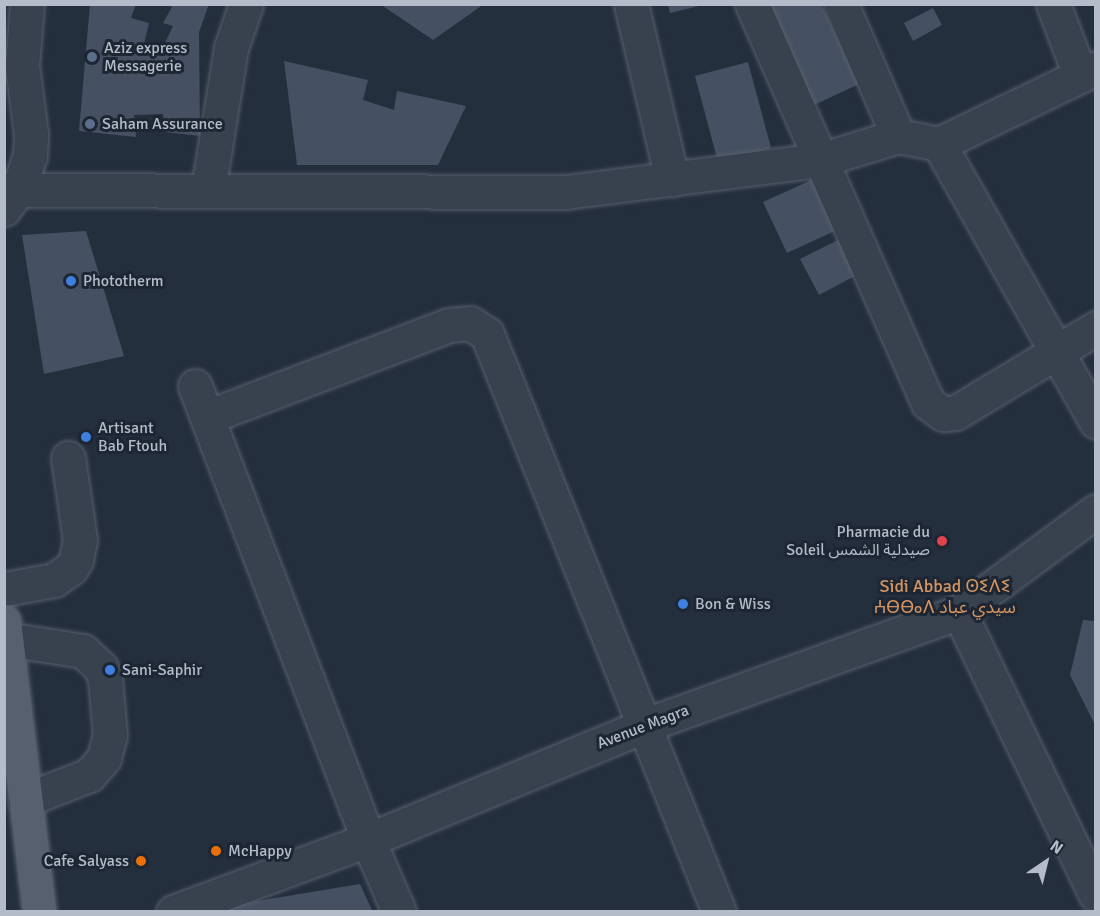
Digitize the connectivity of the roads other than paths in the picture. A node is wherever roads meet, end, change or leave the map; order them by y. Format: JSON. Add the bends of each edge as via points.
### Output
{"nodes":[{"id":1,"x":27,"y":4,"type":"edge"},
{"id":2,"x":246,"y":4,"type":"edge"},
{"id":3,"x":631,"y":4,"type":"edge"},
{"id":4,"x":752,"y":4,"type":"edge"},
{"id":5,"x":841,"y":4,"type":"edge"},
{"id":6,"x":1053,"y":4,"type":"edge"},
{"id":7,"x":1088,"y":71,"type":"edge"},
{"id":8,"x":898,"y":136,"type":"junction"},
{"id":9,"x":939,"y":144,"type":"junction"},
{"id":10,"x":820,"y":160,"type":"junction"},
{"id":11,"x":672,"y":179,"type":"junction"},
{"id":12,"x":208,"y":190,"type":"junction"},
{"id":13,"x":11,"y":200,"type":"edge"},
{"id":14,"x":1095,"y":328,"type":"edge"},
{"id":15,"x":1059,"y":352,"type":"junction"},
{"id":16,"x":195,"y":386,"type":"dead end"},
{"id":17,"x":207,"y":417,"type":"junction"},
{"id":18,"x":1095,"y":422,"type":"edge"},
{"id":19,"x":68,"y":458,"type":"dead end"},
{"id":20,"x":1095,"y":511,"type":"edge"},
{"id":21,"x":4,"y":589,"type":"edge"},
{"id":22,"x":959,"y":612,"type":"junction"},
{"id":23,"x":5,"y":630,"type":"edge"},
{"id":24,"x":643,"y":726,"type":"junction"},
{"id":25,"x":25,"y":800,"type":"junction"},
{"id":26,"x":368,"y":840,"type":"junction"},
{"id":27,"x":1095,"y":895,"type":"edge"},
{"id":28,"x":39,"y":912,"type":"edge"},
{"id":29,"x":173,"y":912,"type":"edge"},
{"id":30,"x":399,"y":912,"type":"edge"},
{"id":31,"x":719,"y":912,"type":"edge"}],
"edges":[{"from":1,"to":13,"type":"street","via":[[22,66],[30,156]]},
{"from":2,"to":12,"type":"street","via":[[231,48]]},
{"from":3,"to":11,"type":"street"},
{"from":4,"to":10,"type":"street"},
{"from":5,"to":8,"type":"street"},
{"from":6,"to":7,"type":"street"},
{"from":7,"to":9,"type":"street"},
{"from":8,"to":9,"type":"street"},
{"from":8,"to":10,"type":"street"},
{"from":9,"to":15,"type":"street"},
{"from":10,"to":11,"type":"street"},
{"from":10,"to":15,"type":"street","via":[[928,403],[943,414],[955,413]]},
{"from":11,"to":12,"type":"street","via":[[566,192]]},
{"from":12,"to":13,"type":"street"},
{"from":14,"to":15,"type":"street"},
{"from":15,"to":18,"type":"street"},
{"from":16,"to":17,"type":"street"},
{"from":17,"to":24,"type":"street","via":[[459,322],[479,327],[491,343]]},
{"from":17,"to":26,"type":"street"},
{"from":19,"to":21,"type":"street","via":[[80,540],[76,560],[54,580]]},
{"from":20,"to":22,"type":"street","name":"Avenue Magra"},
{"from":22,"to":24,"type":"street","name":"Avenue Magra"},
{"from":22,"to":27,"type":"street"},
{"from":23,"to":25,"type":"main road"},
{"from":23,"to":25,"type":"street","via":[[83,651],[101,668],[105,679],[110,735],[104,758],[88,775]]},
{"from":24,"to":26,"type":"street","name":"Avenue Magra"},
{"from":24,"to":31,"type":"street"},
{"from":25,"to":28,"type":"main road"},
{"from":26,"to":29,"type":"street","name":"Avenue Magra"},
{"from":26,"to":30,"type":"street"}]}
